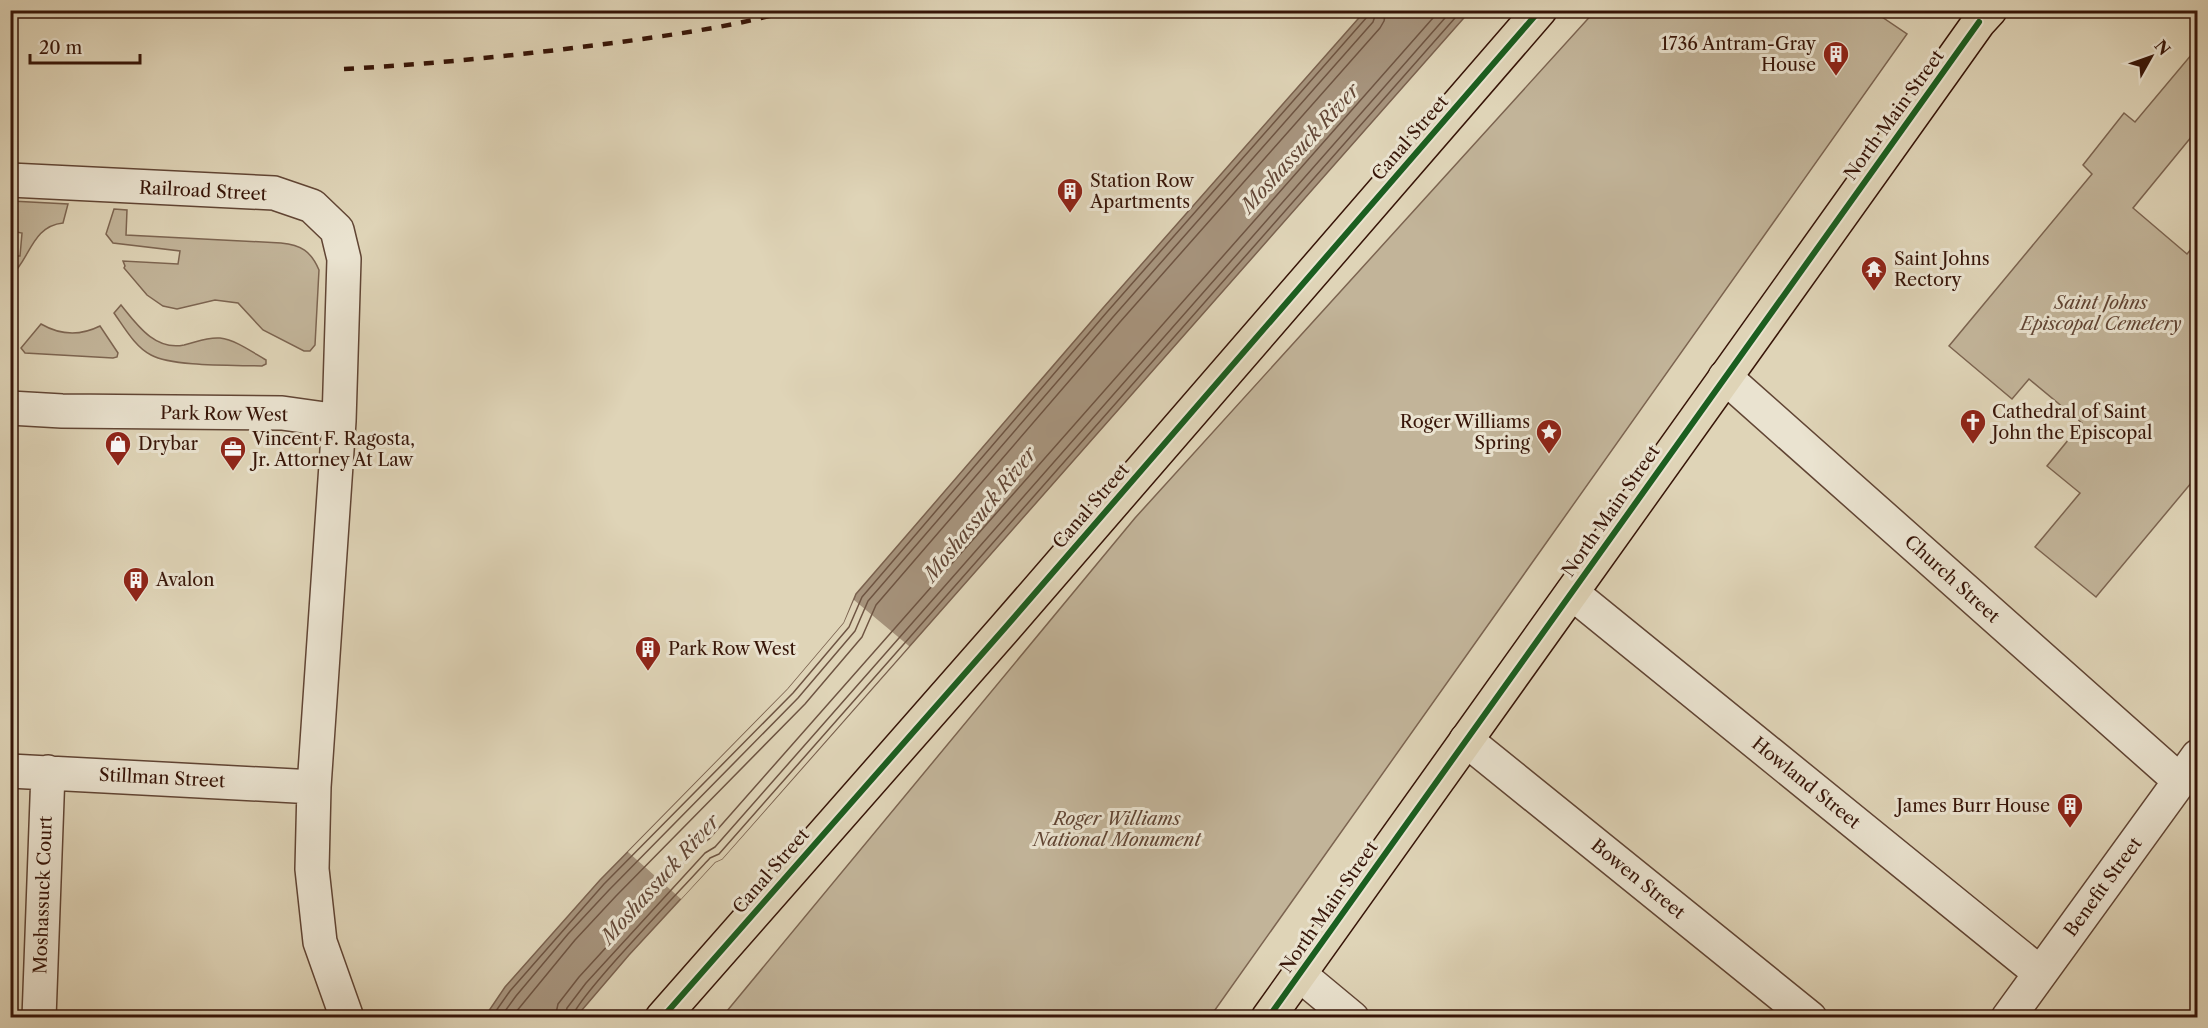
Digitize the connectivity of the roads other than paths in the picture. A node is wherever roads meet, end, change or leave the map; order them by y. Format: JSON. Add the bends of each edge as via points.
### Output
{"nodes":[{"id":1,"x":1540,"y":10,"type":"edge"},
{"id":2,"x":1979,"y":13,"type":"edge"},
{"id":3,"x":10,"y":180,"type":"edge"},
{"id":4,"x":1725,"y":377,"type":"junction"},
{"id":5,"x":10,"y":408,"type":"edge"},
{"id":6,"x":339,"y":421,"type":"junction"},
{"id":7,"x":1572,"y":593,"type":"junction"},
{"id":8,"x":1466,"y":740,"type":"junction"},
{"id":9,"x":2189,"y":768,"type":"edge"},
{"id":10,"x":10,"y":771,"type":"edge"},
{"id":11,"x":48,"y":772,"type":"junction"},
{"id":12,"x":314,"y":787,"type":"junction"},
{"id":13,"x":2040,"y":973,"type":"junction"},
{"id":14,"x":1299,"y":974,"type":"junction"},
{"id":15,"x":39,"y":1017,"type":"edge"},
{"id":16,"x":346,"y":1017,"type":"edge"},
{"id":17,"x":662,"y":1017,"type":"edge"},
{"id":18,"x":1268,"y":1017,"type":"edge"},
{"id":19,"x":1352,"y":1017,"type":"edge"},
{"id":20,"x":1810,"y":1017,"type":"edge"},
{"id":21,"x":2008,"y":1017,"type":"edge"}],
"edges":[{"from":1,"to":17,"type":"main road","name":"Canal Street"},
{"from":2,"to":4,"type":"main road","name":"North Main Street"},
{"from":3,"to":6,"type":"street","name":"Railroad Street","via":[[274,193],[312,206],[337,230],[344,259]]},
{"from":4,"to":7,"type":"main road","name":"North Main Street"},
{"from":4,"to":9,"type":"street","name":"Church Street"},
{"from":5,"to":6,"type":"street","name":"Park Row West","via":[[282,413]]},
{"from":6,"to":12,"type":"street"},
{"from":7,"to":8,"type":"main road","name":"North Main Street"},
{"from":7,"to":13,"type":"street","name":"Howland Street"},
{"from":8,"to":14,"type":"main road","name":"North Main Street"},
{"from":8,"to":20,"type":"street","name":"Bowen Street"},
{"from":9,"to":13,"type":"street","name":"Benefit Street"},
{"from":10,"to":11,"type":"street","name":"Stillman Street"},
{"from":11,"to":12,"type":"street","name":"Stillman Street"},
{"from":11,"to":15,"type":"street","name":"Moshassuck Court"},
{"from":12,"to":16,"type":"street","via":[[312,869],[320,942]]},
{"from":13,"to":21,"type":"street","name":"Benefit Street"},
{"from":14,"to":18,"type":"main road","name":"North Main Street"},
{"from":14,"to":19,"type":"street"}]}
